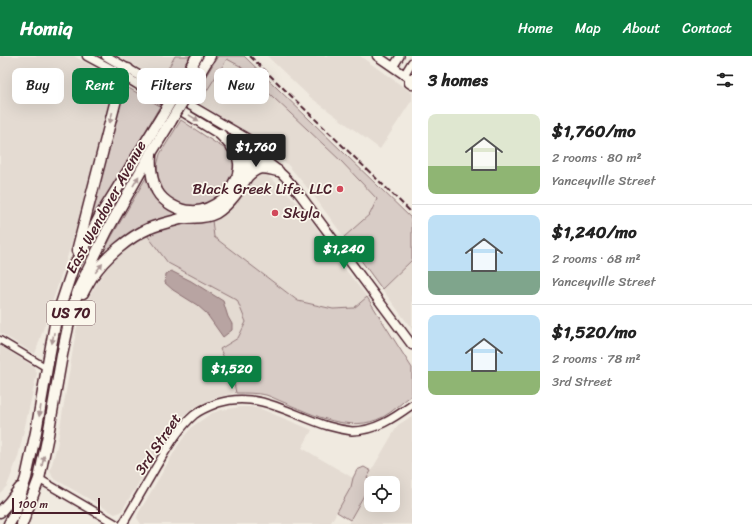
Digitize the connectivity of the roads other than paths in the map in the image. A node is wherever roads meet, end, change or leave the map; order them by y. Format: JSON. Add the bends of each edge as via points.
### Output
{"nodes":[{"id":1,"x":87,"y":56,"type":"edge"},
{"id":2,"x":106,"y":56,"type":"edge"},
{"id":3,"x":197,"y":56,"type":"edge"},
{"id":4,"x":210,"y":56,"type":"edge"},
{"id":5,"x":377,"y":56,"type":"edge"},
{"id":6,"x":400,"y":56,"type":"edge"},
{"id":7,"x":412,"y":62,"type":"edge"},
{"id":8,"x":393,"y":67,"type":"junction"},
{"id":9,"x":115,"y":68,"type":"edge"},
{"id":10,"x":120,"y":68,"type":"edge"},
{"id":11,"x":129,"y":75,"type":"edge"},
{"id":12,"x":129,"y":75,"type":"edge"},
{"id":13,"x":409,"y":79,"type":"edge"},
{"id":14,"x":115,"y":104,"type":"edge"},
{"id":15,"x":220,"y":134,"type":"junction"},
{"id":16,"x":258,"y":152,"type":"junction"},
{"id":17,"x":151,"y":153,"type":"junction"},
{"id":18,"x":278,"y":171,"type":"junction"},
{"id":19,"x":241,"y":178,"type":"junction"},
{"id":20,"x":73,"y":268,"type":"junction"},
{"id":21,"x":72,"y":313,"type":"junction"},
{"id":22,"x":0,"y":340,"type":"edge"},
{"id":23,"x":412,"y":344,"type":"edge"},
{"id":24,"x":47,"y":368,"type":"junction"},
{"id":25,"x":412,"y":405,"type":"edge"},
{"id":26,"x":32,"y":453,"type":"junction"},
{"id":27,"x":26,"y":478,"type":"junction"},
{"id":28,"x":40,"y":479,"type":"junction"},
{"id":29,"x":0,"y":512,"type":"edge"},
{"id":30,"x":9,"y":524,"type":"edge"},
{"id":31,"x":22,"y":524,"type":"edge"},
{"id":32,"x":116,"y":524,"type":"edge"},
{"id":33,"x":123,"y":524,"type":"edge"}],
"edges":[{"from":1,"to":9,"type":"main road"},
{"from":2,"to":10,"type":"main road"},
{"from":3,"to":20,"type":"highway","name":"East Wendover Avenue","number":"US 70","bridge":true,"via":[[98,218]]},
{"from":4,"to":17,"type":"highway","name":"East Wendover Avenue","number":"US 70","bridge":true},
{"from":5,"to":8,"type":"main road"},
{"from":6,"to":8,"type":"street"},
{"from":7,"to":13,"type":"street"},
{"from":8,"to":13,"type":"main road"},
{"from":11,"to":15,"type":"main road","one_way":true},
{"from":12,"to":16,"type":"main road","via":[[248,139]]},
{"from":14,"to":20,"type":"highway","one_way":true},
{"from":15,"to":16,"type":"main road"},
{"from":15,"to":19,"type":"highway","via":[[238,157]]},
{"from":16,"to":18,"type":"main road"},
{"from":16,"to":19,"type":"highway"},
{"from":17,"to":19,"type":"highway","via":[[152,176],[158,192],[175,207],[190,211],[214,206]]},
{"from":21,"to":17,"type":"highway","name":"East Wendover Avenue","number":"US 70","one_way":true,"via":[[79,288],[103,238]]},
{"from":18,"to":19,"type":"highway","via":[[263,167]]},
{"from":18,"to":23,"type":"main road","via":[[291,183]]},
{"from":21,"to":19,"type":"highway","one_way":true,"via":[[93,276],[120,247],[150,228],[183,219],[214,215],[235,195]]},
{"from":20,"to":24,"type":"highway","name":"East Wendover Avenue","number":"US 70","one_way":true,"via":[[56,319]]},
{"from":28,"to":21,"type":"highway","name":"East Wendover Avenue","number":"US 70","one_way":true},
{"from":22,"to":24,"type":"street"},
{"from":24,"to":26,"type":"highway","name":"East Wendover Avenue","number":"US 70","one_way":true},
{"from":25,"to":33,"type":"street","name":"3rd Street","via":[[381,425],[352,431],[317,423],[252,400],[236,399],[211,406],[194,414],[176,434]]},
{"from":26,"to":27,"type":"highway","name":"East Wendover Avenue","number":"US 70"},
{"from":26,"to":28,"type":"highway","via":[[33,470]]},
{"from":27,"to":29,"type":"highway"},
{"from":27,"to":30,"type":"highway","name":"East Wendover Avenue","number":"US 70"},
{"from":28,"to":31,"type":"highway","name":"East Wendover Avenue","number":"US 70"},
{"from":28,"to":32,"type":"street"}]}
